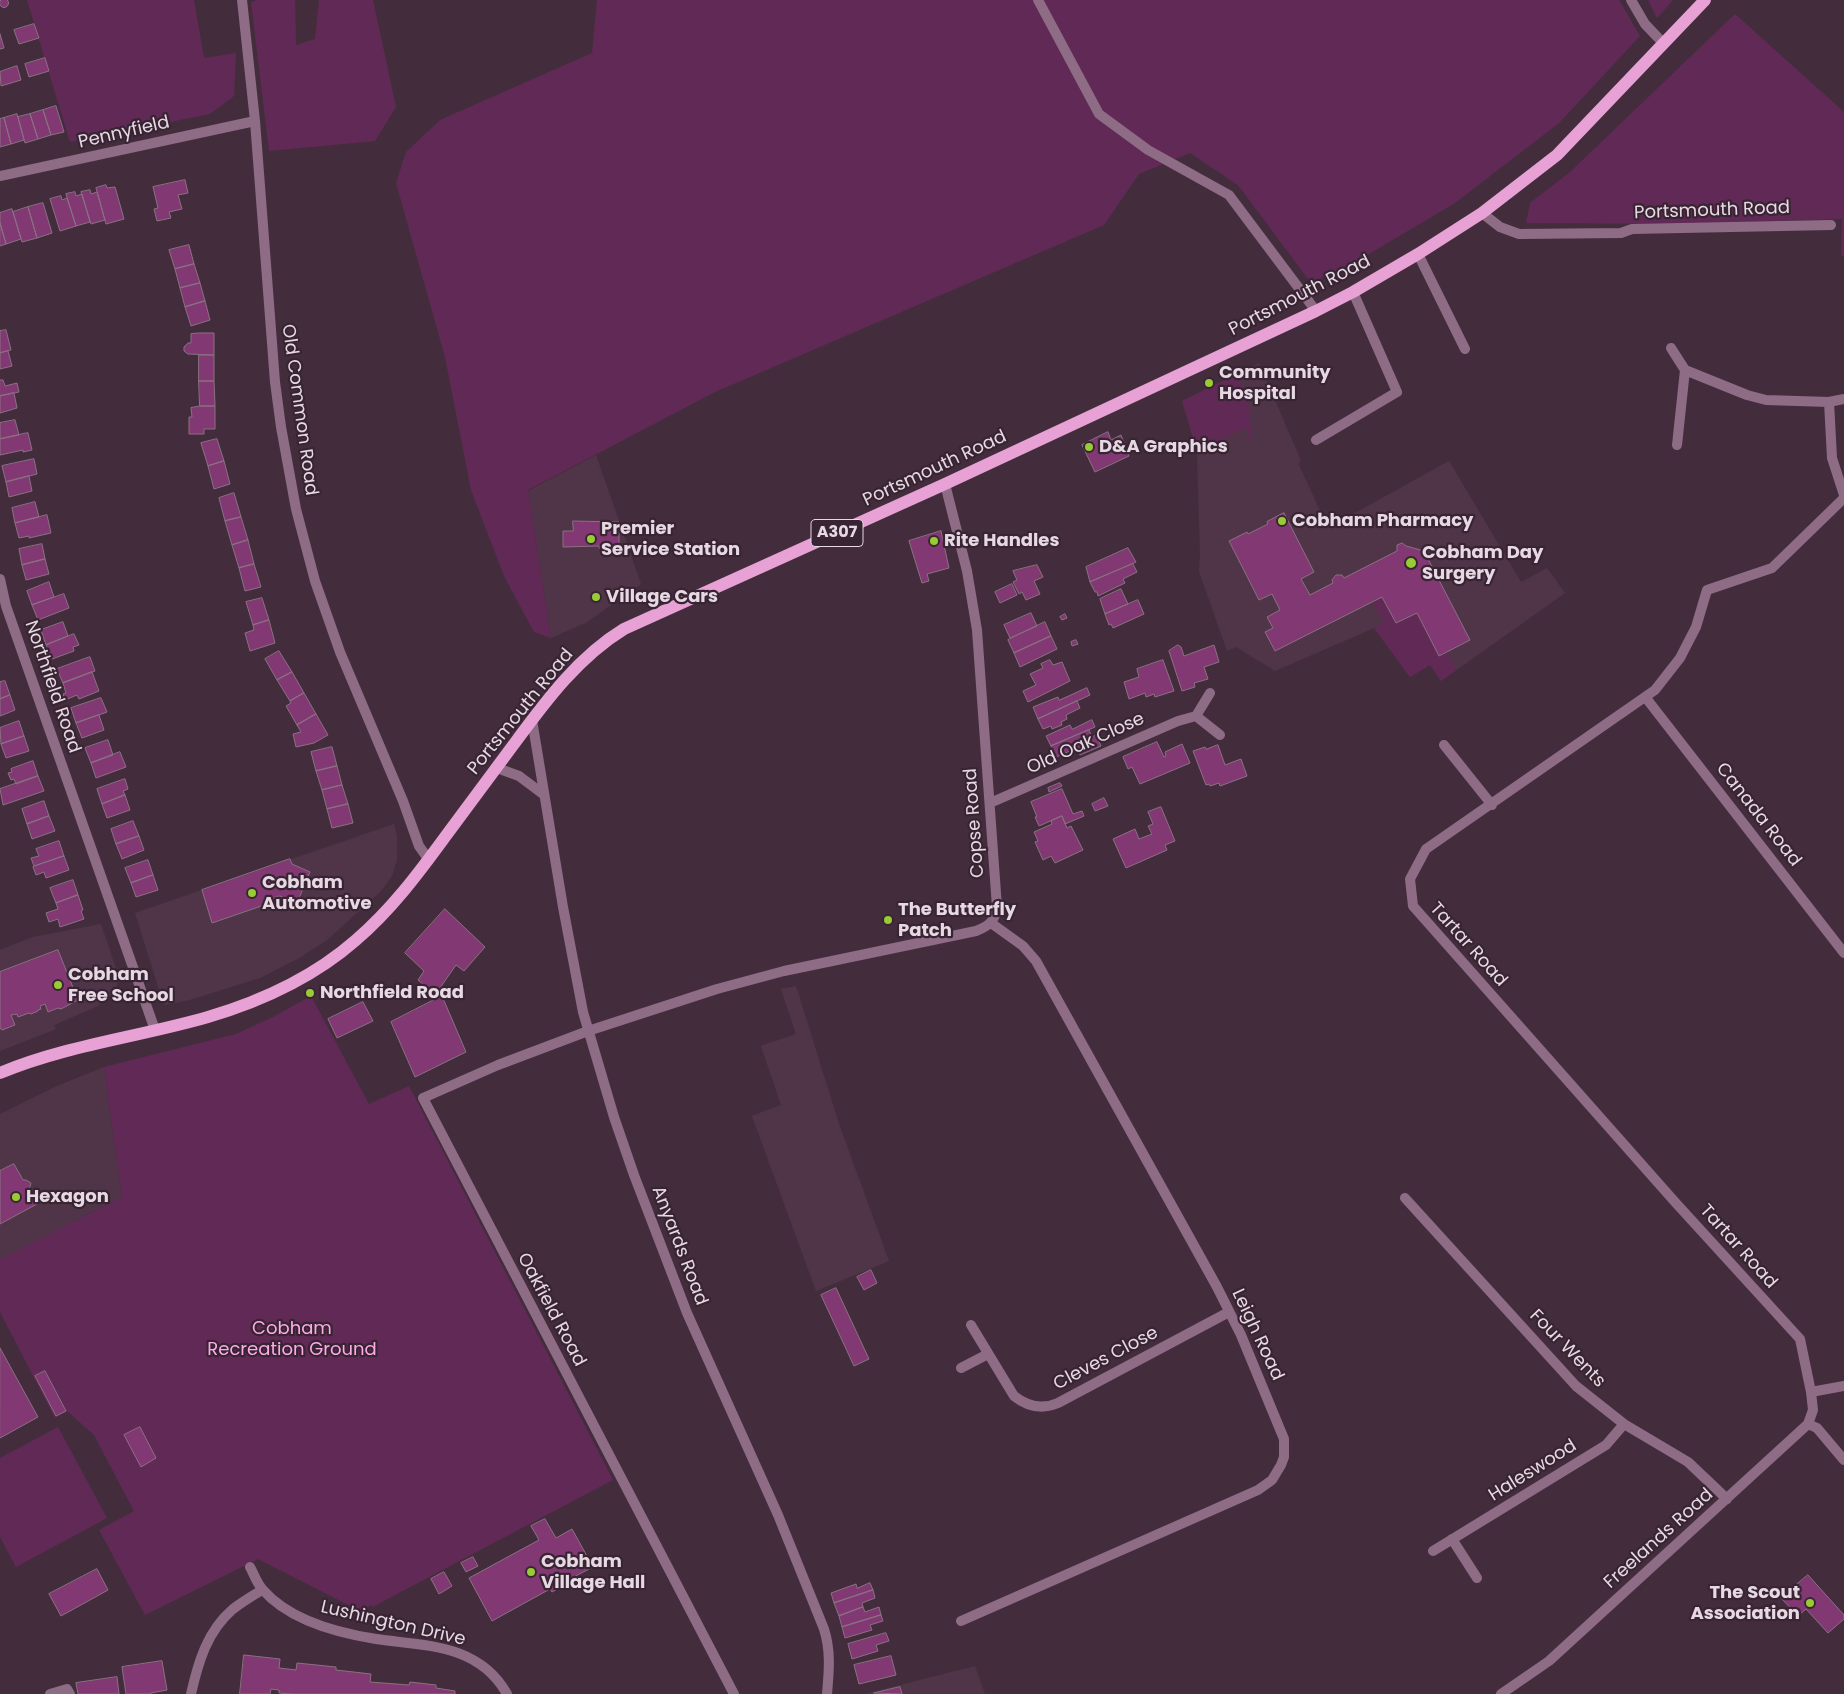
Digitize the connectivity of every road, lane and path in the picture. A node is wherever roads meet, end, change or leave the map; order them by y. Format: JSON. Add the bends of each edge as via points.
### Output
{"nodes":[{"id":1,"x":242,"y":0,"type":"edge"},
{"id":2,"x":1038,"y":0,"type":"edge"},
{"id":3,"x":1631,"y":0,"type":"edge"},
{"id":4,"x":1705,"y":0,"type":"edge"},
{"id":5,"x":1664,"y":44,"type":"junction"},
{"id":6,"x":255,"y":121,"type":"junction"},
{"id":7,"x":0,"y":176,"type":"edge"},
{"id":8,"x":1482,"y":212,"type":"junction"},
{"id":9,"x":1830,"y":224,"type":"dead end"},
{"id":10,"x":1418,"y":254,"type":"junction"},
{"id":11,"x":1353,"y":292,"type":"junction"},
{"id":12,"x":1316,"y":310,"type":"junction"},
{"id":13,"x":1671,"y":348,"type":"dead end"},
{"id":14,"x":1466,"y":349,"type":"dead end"},
{"id":15,"x":1685,"y":370,"type":"junction"},
{"id":16,"x":1844,"y":399,"type":"edge"},
{"id":17,"x":1829,"y":402,"type":"junction"},
{"id":18,"x":1316,"y":440,"type":"dead end"},
{"id":19,"x":1677,"y":445,"type":"dead end"},
{"id":20,"x":945,"y":484,"type":"junction"},
{"id":21,"x":1844,"y":496,"type":"edge"},
{"id":22,"x":0,"y":579,"type":"edge"},
{"id":23,"x":1210,"y":693,"type":"dead end"},
{"id":24,"x":1646,"y":698,"type":"junction"},
{"id":25,"x":1196,"y":716,"type":"junction"},
{"id":26,"x":532,"y":720,"type":"junction"},
{"id":27,"x":1220,"y":735,"type":"dead end"},
{"id":28,"x":1444,"y":745,"type":"dead end"},
{"id":29,"x":496,"y":768,"type":"junction"},
{"id":30,"x":544,"y":794,"type":"junction"},
{"id":31,"x":990,"y":803,"type":"junction"},
{"id":32,"x":1492,"y":805,"type":"junction"},
{"id":33,"x":429,"y":860,"type":"junction"},
{"id":34,"x":991,"y":923,"type":"junction"},
{"id":35,"x":1844,"y":952,"type":"edge"},
{"id":36,"x":155,"y":1030,"type":"junction"},
{"id":37,"x":588,"y":1031,"type":"junction"},
{"id":38,"x":0,"y":1072,"type":"edge"},
{"id":39,"x":1405,"y":1198,"type":"dead end"},
{"id":40,"x":1229,"y":1312,"type":"junction"},
{"id":41,"x":971,"y":1325,"type":"dead end"},
{"id":42,"x":988,"y":1354,"type":"junction"},
{"id":43,"x":962,"y":1368,"type":"dead end"},
{"id":44,"x":1844,"y":1386,"type":"edge"},
{"id":45,"x":1811,"y":1392,"type":"junction"},
{"id":46,"x":1624,"y":1424,"type":"junction"},
{"id":47,"x":1808,"y":1424,"type":"junction"},
{"id":48,"x":1844,"y":1460,"type":"edge"},
{"id":49,"x":1727,"y":1499,"type":"junction"},
{"id":50,"x":1452,"y":1539,"type":"junction"},
{"id":51,"x":1433,"y":1551,"type":"dead end"},
{"id":52,"x":250,"y":1567,"type":"dead end"},
{"id":53,"x":1477,"y":1578,"type":"dead end"},
{"id":54,"x":262,"y":1590,"type":"junction"},
{"id":55,"x":961,"y":1621,"type":"dead end"},
{"id":56,"x":50,"y":1694,"type":"edge"},
{"id":57,"x":70,"y":1694,"type":"edge"},
{"id":58,"x":190,"y":1694,"type":"edge"},
{"id":59,"x":507,"y":1694,"type":"edge"},
{"id":60,"x":734,"y":1694,"type":"edge"},
{"id":61,"x":827,"y":1694,"type":"edge"},
{"id":62,"x":1501,"y":1694,"type":"edge"}],
"edges":[{"from":1,"to":6,"type":"street","name":"Old Common Road"},
{"from":2,"to":12,"type":"street","via":[[1099,114],[1148,150],[1229,194]]},
{"from":3,"to":5,"type":"street","via":[[1644,24]]},
{"from":4,"to":5,"type":"main road","name":"Portsmouth Road","number":"A307"},
{"from":5,"to":8,"type":"main road","name":"Portsmouth Road","number":"A307","via":[[1557,155]]},
{"from":6,"to":7,"type":"street","name":"Pennyfield"},
{"from":6,"to":33,"type":"street","name":"Old Common Road","via":[[275,382],[296,509],[340,652],[404,801],[419,846]]},
{"from":8,"to":9,"type":"street","name":"Portsmouth Road","via":[[1500,227],[1518,234],[1533,235]]},
{"from":8,"to":10,"type":"main road","name":"Portsmouth Road","number":"A307"},
{"from":10,"to":11,"type":"main road","name":"Portsmouth Road","number":"A307"},
{"from":10,"to":14,"type":"street"},
{"from":11,"to":12,"type":"main road","name":"Portsmouth Road","number":"A307"},
{"from":11,"to":18,"type":"street","via":[[1397,392]]},
{"from":12,"to":20,"type":"main road","name":"Portsmouth Road","number":"A307"},
{"from":13,"to":15,"type":"street"},
{"from":15,"to":17,"type":"street","via":[[1766,400]]},
{"from":15,"to":19,"type":"street"},
{"from":16,"to":17,"type":"street"},
{"from":17,"to":21,"type":"street","via":[[1832,458]]},
{"from":20,"to":26,"type":"main road","name":"Portsmouth Road","number":"A307","via":[[624,629],[579,664]]},
{"from":20,"to":31,"type":"street","name":"Copse Road","via":[[967,571],[976,630]]},
{"from":21,"to":24,"type":"street","name":"Tartar Road","via":[[1772,568],[1707,590],[1696,627],[1680,658]]},
{"from":22,"to":36,"type":"street","name":"Northfield Road","via":[[6,606]]},
{"from":23,"to":25,"type":"street"},
{"from":24,"to":32,"type":"street","name":"Tartar Road"},
{"from":24,"to":35,"type":"street","name":"Canada Road"},
{"from":25,"to":27,"type":"street"},
{"from":25,"to":31,"type":"street","name":"Old Oak Close"},
{"from":26,"to":29,"type":"main road","name":"Portsmouth Road","number":"A307"},
{"from":26,"to":30,"type":"street","name":"Anyards Road"},
{"from":28,"to":32,"type":"street"},
{"from":29,"to":30,"type":"street","via":[[519,776]]},
{"from":29,"to":33,"type":"main road","name":"Portsmouth Road","number":"A307"},
{"from":30,"to":37,"type":"street","name":"Anyards Road"},
{"from":31,"to":34,"type":"street","name":"Copse Road","via":[[997,907]]},
{"from":32,"to":45,"type":"street","name":"Tartar Road","via":[[1426,849],[1410,878],[1412,906],[1800,1339]]},
{"from":33,"to":36,"type":"main road","name":"Portsmouth Road","number":"A307","via":[[382,917],[320,967],[251,1003]]},
{"from":34,"to":37,"type":"street","via":[[976,931],[784,971]]},
{"from":34,"to":40,"type":"street","name":"Leigh Road","via":[[1024,946],[1036,961]]},
{"from":36,"to":38,"type":"main road","name":"Portsmouth Road","number":"A307","via":[[66,1050]]},
{"from":37,"to":60,"type":"street","name":"Oakfield Road","via":[[423,1098]]},
{"from":37,"to":61,"type":"street","name":"Anyards Road","via":[[634,1174],[687,1313],[778,1515],[824,1629],[830,1661]]},
{"from":39,"to":46,"type":"street","name":"Four Wents","via":[[1576,1386]]},
{"from":40,"to":42,"type":"street","name":"Cleves Close","via":[[1049,1407],[1030,1406],[1014,1396]]},
{"from":40,"to":55,"type":"street","name":"Leigh Road","via":[[1284,1439],[1284,1457],[1272,1480],[1258,1490]]},
{"from":41,"to":42,"type":"street","name":"Cleves Close"},
{"from":42,"to":43,"type":"street"},
{"from":44,"to":45,"type":"street"},
{"from":45,"to":47,"type":"street","via":[[1812,1410]]},
{"from":46,"to":49,"type":"street","name":"Four Wents","via":[[1688,1462]]},
{"from":46,"to":50,"type":"street","name":"Haleswood","via":[[1606,1445]]},
{"from":47,"to":48,"type":"street","via":[[1817,1428]]},
{"from":47,"to":49,"type":"street","name":"Freelands Road"},
{"from":49,"to":62,"type":"street","name":"Freelands Road","via":[[1549,1661]]},
{"from":50,"to":51,"type":"street","name":"Haleswood"},
{"from":50,"to":53,"type":"street"},
{"from":52,"to":54,"type":"street","name":"Lushington Drive"},
{"from":54,"to":58,"type":"street","via":[[224,1618],[209,1638]]},
{"from":54,"to":59,"type":"street","name":"Lushington Drive","via":[[291,1612],[327,1627],[377,1639],[452,1650],[494,1675]]},
{"from":56,"to":57,"type":"street","via":[[68,1689]]}]}
